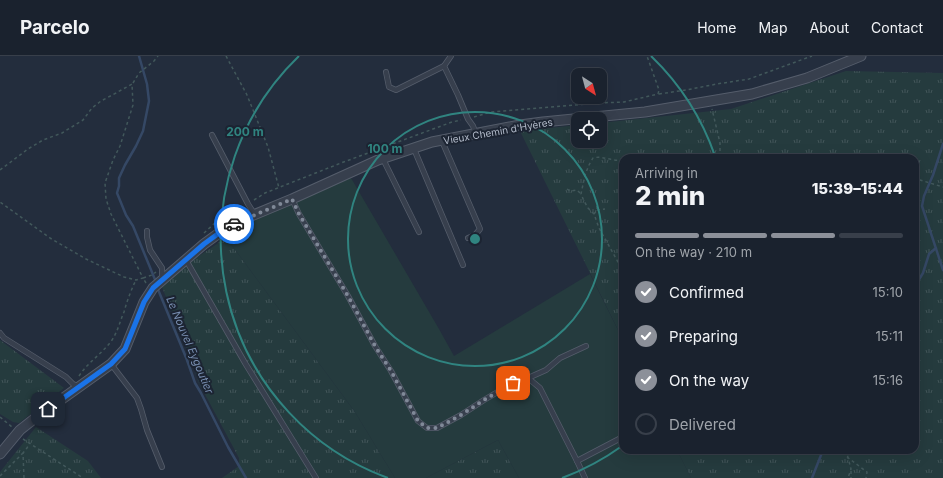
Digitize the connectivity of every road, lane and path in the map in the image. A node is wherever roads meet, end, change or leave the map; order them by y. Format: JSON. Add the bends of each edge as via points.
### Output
{"nodes":[{"id":1,"x":158,"y":56,"type":"edge"},
{"id":2,"x":226,"y":56,"type":"edge"},
{"id":3,"x":451,"y":56,"type":"edge"},
{"id":4,"x":647,"y":56,"type":"edge"},
{"id":5,"x":812,"y":56,"type":"edge"},
{"id":6,"x":862,"y":56,"type":"edge"},
{"id":7,"x":444,"y":66,"type":"junction"},
{"id":8,"x":386,"y":72,"type":"dead end"},
{"id":9,"x":132,"y":84,"type":"junction"},
{"id":10,"x":658,"y":94,"type":"junction"},
{"id":11,"x":711,"y":101,"type":"junction"},
{"id":12,"x":468,"y":119,"type":"junction"},
{"id":13,"x":476,"y":134,"type":"junction"},
{"id":14,"x":212,"y":135,"type":"dead end"},
{"id":15,"x":442,"y":141,"type":"junction"},
{"id":16,"x":414,"y":149,"type":"junction"},
{"id":17,"x":720,"y":154,"type":"edge"},
{"id":18,"x":383,"y":159,"type":"junction"},
{"id":19,"x":619,"y":160,"type":"edge"},
{"id":20,"x":0,"y":170,"type":"edge"},
{"id":21,"x":921,"y":181,"type":"edge"},
{"id":22,"x":942,"y":187,"type":"edge"},
{"id":23,"x":279,"y":188,"type":"dead end"},
{"id":24,"x":567,"y":189,"type":"dead end"},
{"id":25,"x":581,"y":194,"type":"junction"},
{"id":26,"x":292,"y":199,"type":"junction"},
{"id":27,"x":0,"y":202,"type":"edge"},
{"id":28,"x":597,"y":203,"type":"dead end"},
{"id":29,"x":605,"y":209,"type":"dead end"},
{"id":30,"x":597,"y":210,"type":"junction"},
{"id":31,"x":594,"y":214,"type":"junction"},
{"id":32,"x":255,"y":215,"type":"junction"},
{"id":33,"x":147,"y":231,"type":"dead end"},
{"id":34,"x":419,"y":232,"type":"dead end"},
{"id":35,"x":468,"y":238,"type":"dead end"},
{"id":36,"x":186,"y":260,"type":"junction"},
{"id":37,"x":619,"y":264,"type":"edge"},
{"id":38,"x":463,"y":265,"type":"dead end"},
{"id":39,"x":158,"y":271,"type":"dead end"},
{"id":40,"x":148,"y":277,"type":"dead end"},
{"id":41,"x":136,"y":280,"type":"junction"},
{"id":42,"x":162,"y":280,"type":"junction"},
{"id":43,"x":0,"y":334,"type":"edge"},
{"id":44,"x":586,"y":346,"type":"dead end"},
{"id":45,"x":111,"y":364,"type":"junction"},
{"id":46,"x":528,"y":378,"type":"junction"},
{"id":47,"x":76,"y":386,"type":"junction"},
{"id":48,"x":0,"y":417,"type":"edge"},
{"id":49,"x":16,"y":435,"type":"junction"},
{"id":50,"x":619,"y":439,"type":"dead end"},
{"id":51,"x":29,"y":443,"type":"junction"},
{"id":52,"x":23,"y":453,"type":"junction"},
{"id":53,"x":0,"y":454,"type":"edge"},
{"id":54,"x":847,"y":454,"type":"edge"},
{"id":55,"x":847,"y":457,"type":"junction"},
{"id":56,"x":577,"y":461,"type":"junction"},
{"id":57,"x":162,"y":467,"type":"dead end"},
{"id":58,"x":851,"y":469,"type":"junction"},
{"id":59,"x":0,"y":476,"type":"edge"},
{"id":60,"x":24,"y":478,"type":"edge"},
{"id":61,"x":83,"y":478,"type":"edge"},
{"id":62,"x":316,"y":478,"type":"edge"},
{"id":63,"x":585,"y":478,"type":"edge"},
{"id":64,"x":848,"y":478,"type":"edge"},
{"id":65,"x":851,"y":478,"type":"edge"},
{"id":66,"x":866,"y":478,"type":"edge"}],
"edges":[{"from":1,"to":9,"type":"path","via":[[139,72]]},
{"from":2,"to":23,"type":"path","via":[[247,95],[268,147]]},
{"from":3,"to":7,"type":"lane"},
{"from":4,"to":10,"type":"path","via":[[659,90]]},
{"from":5,"to":10,"type":"path","via":[[748,79]]},
{"from":6,"to":11,"type":"street","name":"Vieux Chemin d'Hyères","via":[[807,78],[752,94]]},
{"from":7,"to":8,"type":"lane","via":[[396,90],[389,87]]},
{"from":7,"to":12,"type":"lane"},
{"from":9,"to":20,"type":"path","via":[[101,101],[83,120],[28,149]]},
{"from":9,"to":41,"type":"path","via":[[133,105],[105,183],[106,199],[111,214],[143,278]]},
{"from":10,"to":12,"type":"path","via":[[624,102],[491,112]]},
{"from":11,"to":13,"type":"street","name":"Vieux Chemin d'Hyères","via":[[645,112],[520,125]]},
{"from":11,"to":17,"type":"path"},
{"from":12,"to":13,"type":"lane"},
{"from":13,"to":15,"type":"street","name":"Vieux Chemin d'Hyères"},
{"from":14,"to":32,"type":"lane"},
{"from":15,"to":16,"type":"street","name":"Vieux Chemin d'Hyères"},
{"from":15,"to":35,"type":"lane","via":[[480,229]]},
{"from":16,"to":18,"type":"street","name":"Vieux Chemin d'Hyères"},
{"from":16,"to":38,"type":"lane"},
{"from":18,"to":26,"type":"street","name":"Vieux Chemin d'Hyères"},
{"from":18,"to":34,"type":"lane"},
{"from":19,"to":25,"type":"path","via":[[593,158],[585,175]]},
{"from":21,"to":22,"type":"path"},
{"from":24,"to":25,"type":"path","via":[[577,190]]},
{"from":25,"to":31,"type":"path"},
{"from":26,"to":32,"type":"street","name":"Vieux Chemin d'Hyères"},
{"from":26,"to":46,"type":"lane","via":[[418,421],[427,428],[437,428],[513,383]]},
{"from":27,"to":41,"type":"path","via":[[50,238],[86,259]]},
{"from":28,"to":30,"type":"path"},
{"from":29,"to":30,"type":"path"},
{"from":30,"to":31,"type":"path"},
{"from":31,"to":37,"type":"path"},
{"from":32,"to":36,"type":"street","name":"Vieux Chemin d'Hyères","via":[[226,228]]},
{"from":33,"to":42,"type":"lane","via":[[150,250],[162,268]]},
{"from":36,"to":42,"type":"street","name":"Vieux Chemin d'Hyères"},
{"from":36,"to":62,"type":"lane","via":[[245,363]]},
{"from":39,"to":40,"type":"path"},
{"from":41,"to":47,"type":"path","via":[[117,332],[102,352],[81,372]]},
{"from":42,"to":45,"type":"street","name":"Vieux Chemin d'Hyères","via":[[144,302],[125,349]]},
{"from":43,"to":47,"type":"lane"},
{"from":44,"to":46,"type":"lane","via":[[560,358],[546,370]]},
{"from":45,"to":47,"type":"street"},
{"from":45,"to":57,"type":"lane","via":[[137,398]]},
{"from":46,"to":56,"type":"lane","via":[[540,388]]},
{"from":47,"to":49,"type":"street"},
{"from":48,"to":49,"type":"path","via":[[13,428]]},
{"from":49,"to":51,"type":"path"},
{"from":49,"to":53,"type":"street"},
{"from":50,"to":56,"type":"lane"},
{"from":51,"to":52,"type":"path"},
{"from":51,"to":61,"type":"path"},
{"from":52,"to":59,"type":"path"},
{"from":52,"to":60,"type":"path"},
{"from":54,"to":55,"type":"path"},
{"from":55,"to":58,"type":"path"},
{"from":55,"to":66,"type":"path","via":[[868,472]]},
{"from":56,"to":63,"type":"lane"},
{"from":58,"to":64,"type":"path"},
{"from":58,"to":65,"type":"path"}]}
